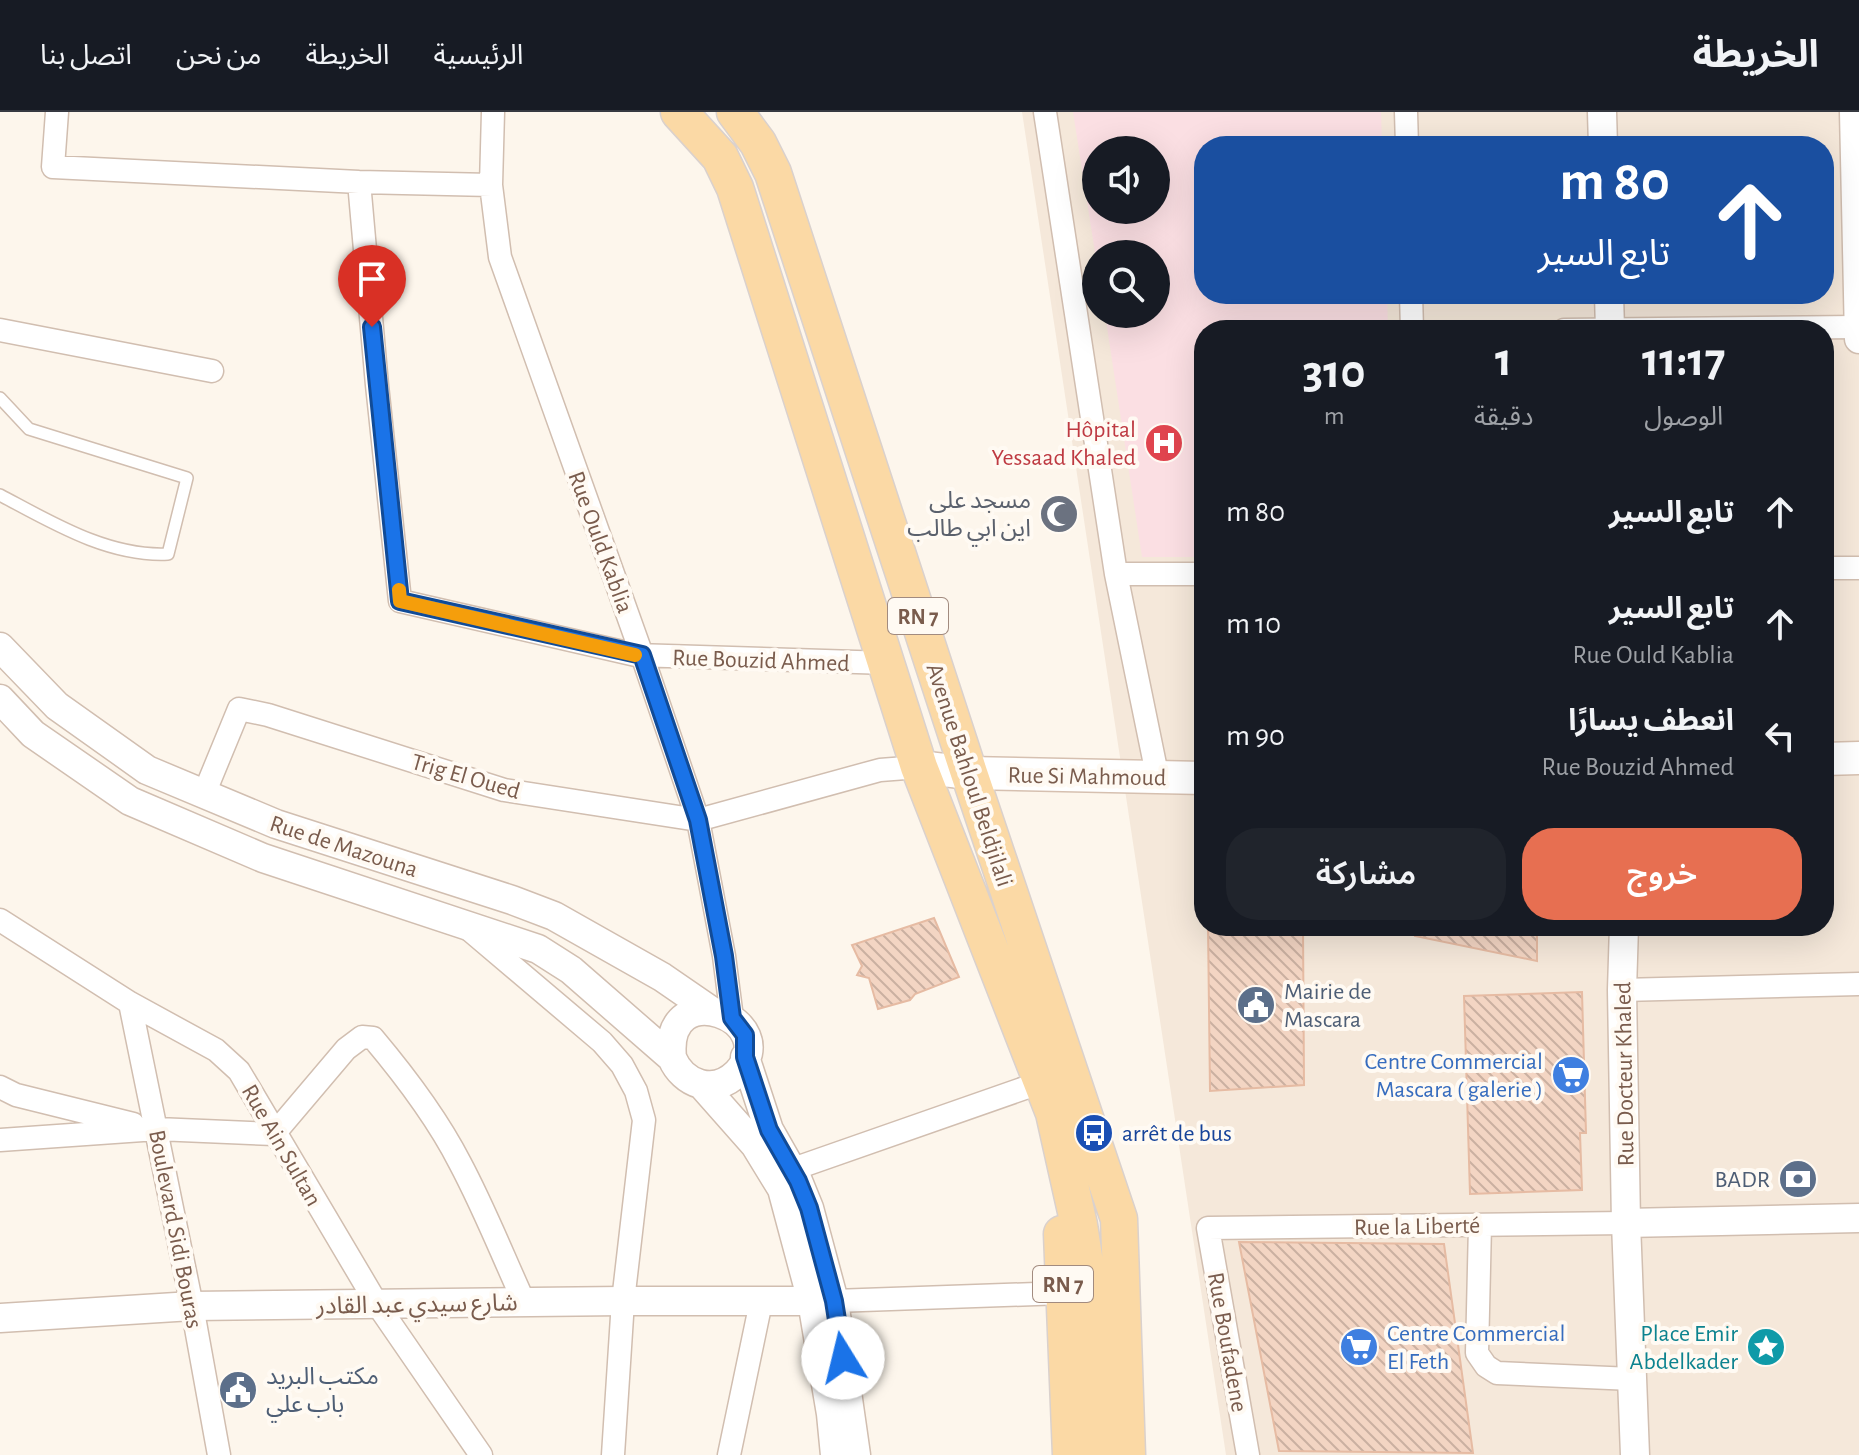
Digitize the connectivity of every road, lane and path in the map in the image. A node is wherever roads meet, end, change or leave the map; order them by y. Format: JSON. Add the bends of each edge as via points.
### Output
{"nodes":[{"id":1,"x":57,"y":112,"type":"edge"},
{"id":2,"x":493,"y":112,"type":"edge"},
{"id":3,"x":679,"y":112,"type":"edge"},
{"id":4,"x":735,"y":112,"type":"edge"},
{"id":5,"x":1045,"y":112,"type":"edge"},
{"id":6,"x":1406,"y":112,"type":"edge"},
{"id":7,"x":1602,"y":112,"type":"edge"},
{"id":8,"x":1854,"y":112,"type":"edge"},
{"id":9,"x":1407,"y":136,"type":"edge"},
{"id":10,"x":1603,"y":136,"type":"edge"},
{"id":11,"x":359,"y":182,"type":"junction"},
{"id":12,"x":491,"y":185,"type":"junction"},
{"id":13,"x":1834,"y":327,"type":"edge"},
{"id":14,"x":1859,"y":327,"type":"edge"},
{"id":15,"x":0,"y":330,"type":"edge"},
{"id":16,"x":1859,"y":339,"type":"edge"},
{"id":17,"x":212,"y":371,"type":"dead end"},
{"id":18,"x":0,"y":398,"type":"edge"},
{"id":19,"x":0,"y":495,"type":"edge"},
{"id":20,"x":1834,"y":568,"type":"edge"},
{"id":21,"x":1859,"y":568,"type":"edge"},
{"id":22,"x":1116,"y":574,"type":"junction"},
{"id":23,"x":1194,"y":574,"type":"edge"},
{"id":24,"x":0,"y":647,"type":"edge"},
{"id":25,"x":642,"y":655,"type":"junction"},
{"id":26,"x":888,"y":663,"type":"junction"},
{"id":27,"x":0,"y":699,"type":"edge"},
{"id":28,"x":1859,"y":758,"type":"edge"},
{"id":29,"x":1834,"y":759,"type":"edge"},
{"id":30,"x":919,"y":767,"type":"junction"},
{"id":31,"x":969,"y":773,"type":"junction"},
{"id":32,"x":1194,"y":778,"type":"edge"},
{"id":33,"x":1158,"y":779,"type":"junction"},
{"id":34,"x":204,"y":794,"type":"junction"},
{"id":35,"x":698,"y":820,"type":"junction"},
{"id":36,"x":462,"y":924,"type":"junction"},
{"id":37,"x":5,"y":925,"type":"edge"},
{"id":38,"x":1624,"y":936,"type":"edge"},
{"id":39,"x":1859,"y":984,"type":"edge"},
{"id":40,"x":1622,"y":990,"type":"junction"},
{"id":41,"x":130,"y":1003,"type":"junction"},
{"id":42,"x":721,"y":1014,"type":"junction"},
{"id":43,"x":745,"y":1057,"type":"junction"},
{"id":44,"x":672,"y":1058,"type":"junction"},
{"id":45,"x":702,"y":1085,"type":"junction"},
{"id":46,"x":0,"y":1087,"type":"edge"},
{"id":47,"x":1048,"y":1098,"type":"junction"},
{"id":48,"x":1088,"y":1126,"type":"junction"},
{"id":49,"x":157,"y":1129,"type":"junction"},
{"id":50,"x":274,"y":1134,"type":"junction"},
{"id":51,"x":0,"y":1140,"type":"edge"},
{"id":52,"x":784,"y":1172,"type":"junction"},
{"id":53,"x":1859,"y":1218,"type":"edge"},
{"id":54,"x":1626,"y":1223,"type":"junction"},
{"id":55,"x":1480,"y":1225,"type":"junction"},
{"id":56,"x":1208,"y":1228,"type":"joint"},
{"id":57,"x":1063,"y":1293,"type":"junction"},
{"id":58,"x":623,"y":1301,"type":"junction"},
{"id":59,"x":823,"y":1301,"type":"junction"},
{"id":60,"x":524,"y":1302,"type":"junction"},
{"id":61,"x":761,"y":1302,"type":"junction"},
{"id":62,"x":377,"y":1304,"type":"junction"},
{"id":63,"x":192,"y":1306,"type":"junction"},
{"id":64,"x":0,"y":1318,"type":"edge"},
{"id":65,"x":1100,"y":1358,"type":"junction"},
{"id":66,"x":1632,"y":1379,"type":"junction"},
{"id":67,"x":219,"y":1455,"type":"edge"},
{"id":68,"x":481,"y":1455,"type":"edge"},
{"id":69,"x":613,"y":1455,"type":"edge"},
{"id":70,"x":729,"y":1455,"type":"edge"},
{"id":71,"x":835,"y":1455,"type":"edge"},
{"id":72,"x":856,"y":1455,"type":"edge"},
{"id":73,"x":1071,"y":1455,"type":"edge"},
{"id":74,"x":1120,"y":1455,"type":"edge"},
{"id":75,"x":1248,"y":1455,"type":"edge"},
{"id":76,"x":1635,"y":1455,"type":"edge"}],
"edges":[{"from":1,"to":11,"type":"street","via":[[53,167]]},
{"from":2,"to":12,"type":"street","name":"Rue Ould Kablia"},
{"from":3,"to":26,"type":"main road","name":"Avenue Bahloul Beldjilali","number":"RN 7","via":[[720,157],[735,188]]},
{"from":4,"to":31,"type":"main road","name":"Avenue Bahloul Beldjilali","number":"RN 7","via":[[773,173]]},
{"from":5,"to":22,"type":"street"},
{"from":6,"to":9,"type":"street"},
{"from":7,"to":10,"type":"street"},
{"from":8,"to":14,"type":"street"},
{"from":11,"to":12,"type":"street"},
{"from":11,"to":25,"type":"street","name":"Rue Bouzid Ahmed","via":[[400,601]]},
{"from":12,"to":25,"type":"street","name":"Rue Ould Kablia","via":[[500,257]]},
{"from":13,"to":14,"type":"street"},
{"from":14,"to":16,"type":"street"},
{"from":15,"to":17,"type":"street"},
{"from":18,"to":19,"type":"lane","via":[[29,429],[187,478],[168,554],[149,555],[78,536]]},
{"from":20,"to":21,"type":"street"},
{"from":22,"to":23,"type":"street"},
{"from":22,"to":33,"type":"street"},
{"from":24,"to":34,"type":"street","name":"Rue de Mazouna","via":[[57,706],[147,770]]},
{"from":25,"to":26,"type":"street","name":"Rue Bouzid Ahmed"},
{"from":25,"to":35,"type":"street","name":"Rue Ould Kablia"},
{"from":26,"to":30,"type":"main road","name":"Avenue Bahloul Beldjilali","number":"RN 7"},
{"from":27,"to":36,"type":"street","name":"Rue de Mazouna","via":[[33,734],[130,801],[263,858]]},
{"from":28,"to":29,"type":"main road"},
{"from":30,"to":31,"type":"main road","name":"Rue Si Mahmoud"},
{"from":30,"to":35,"type":"street","via":[[880,770]]},
{"from":30,"to":47,"type":"main road","name":"Avenue Bahloul Beldjilali","number":"RN 7"},
{"from":31,"to":33,"type":"main road","name":"Rue Si Mahmoud"},
{"from":31,"to":48,"type":"main road","name":"Avenue Bahloul Beldjilali","number":"RN 7"},
{"from":32,"to":33,"type":"main road","name":"Rue Si Mahmoud"},
{"from":34,"to":35,"type":"street","name":"Trig El Oued","via":[[239,709],[504,790]]},
{"from":34,"to":42,"type":"street","name":"Rue de Mazouna","via":[[276,824],[554,916]]},
{"from":35,"to":42,"type":"street","name":"Rue Ould Kablia","via":[[724,956]]},
{"from":36,"to":44,"type":"street","name":"Rue de Mazouna","via":[[538,949],[571,970]]},
{"from":36,"to":58,"type":"street","via":[[602,1042],[636,1091],[644,1120]]},
{"from":37,"to":41,"type":"street","name":"Rue Ain Sultan"},
{"from":38,"to":40,"type":"street","name":"Rue Docteur Khaled"},
{"from":39,"to":40,"type":"street"},
{"from":40,"to":54,"type":"street","name":"Rue Docteur Khaled"},
{"from":41,"to":49,"type":"street","name":"Boulevard Sidi Bouras"},
{"from":41,"to":50,"type":"street","name":"Rue Ain Sultan","via":[[216,1050],[239,1071]]},
{"from":42,"to":43,"type":"street","via":[[745,1035]]},
{"from":42,"to":44,"type":"street","via":[[688,1016],[679,1024]]},
{"from":43,"to":45,"type":"street","via":[[729,1080]]},
{"from":43,"to":52,"type":"street"},
{"from":44,"to":45,"type":"street","via":[[682,1076]]},
{"from":45,"to":52,"type":"street"},
{"from":46,"to":49,"type":"street"},
{"from":47,"to":52,"type":"street"},
{"from":47,"to":57,"type":"main road","name":"Avenue Bahloul Beldjilali","number":"RN 7"},
{"from":47,"to":65,"type":"main road","name":"Avenue Bahloul Beldjilali","number":"RN 7","via":[[1077,1217]]},
{"from":48,"to":65,"type":"main road","name":"Avenue Bahloul Beldjilali","number":"RN 7","via":[[1106,1277]]},
{"from":48,"to":74,"type":"main road","name":"Avenue Bahloul Beldjilali","number":"RN 7","via":[[1119,1219]]},
{"from":49,"to":50,"type":"street"},
{"from":49,"to":51,"type":"street"},
{"from":49,"to":63,"type":"street","name":"Boulevard Sidi Bouras"},
{"from":50,"to":60,"type":"street","via":[[346,1049],[362,1037],[373,1038],[460,1161]]},
{"from":50,"to":62,"type":"street","name":"Rue Ain Sultan"},
{"from":52,"to":59,"type":"street","via":[[787,1203]]},
{"from":53,"to":54,"type":"street"},
{"from":54,"to":55,"type":"street","name":"Rue la Liberté"},
{"from":54,"to":66,"type":"street","name":"Rue Docteur Khaled"},
{"from":55,"to":56,"type":"street","name":"Rue la Liberté"},
{"from":55,"to":66,"type":"street","via":[[1477,1353],[1486,1366],[1497,1373]]},
{"from":56,"to":75,"type":"street","name":"Rue Boufadene"},
{"from":57,"to":59,"type":"street"},
{"from":57,"to":73,"type":"main road","name":"Avenue Bahloul Beldjilali","number":"RN 7"},
{"from":58,"to":60,"type":"street","name":"شارع سيدي عبد القادر"},
{"from":58,"to":61,"type":"street","name":"شارع سيدي عبد القادر"},
{"from":58,"to":69,"type":"street"},
{"from":59,"to":61,"type":"street","name":"شارع سيدي عبد القادر"},
{"from":59,"to":71,"type":"street"},
{"from":59,"to":72,"type":"street"},
{"from":60,"to":62,"type":"street","name":"شارع سيدي عبد القادر"},
{"from":61,"to":70,"type":"street"},
{"from":62,"to":63,"type":"street","name":"شارع سيدي عبد القادر"},
{"from":62,"to":68,"type":"street","name":"Rue Ain Sultan"},
{"from":63,"to":64,"type":"street","name":"شارع سيدي عبد القادر"},
{"from":63,"to":67,"type":"street","name":"Boulevard Sidi Bouras"},
{"from":65,"to":74,"type":"main road","number":"RN 7"},
{"from":66,"to":76,"type":"street","name":"Rue Docteur Khaled"}]}
